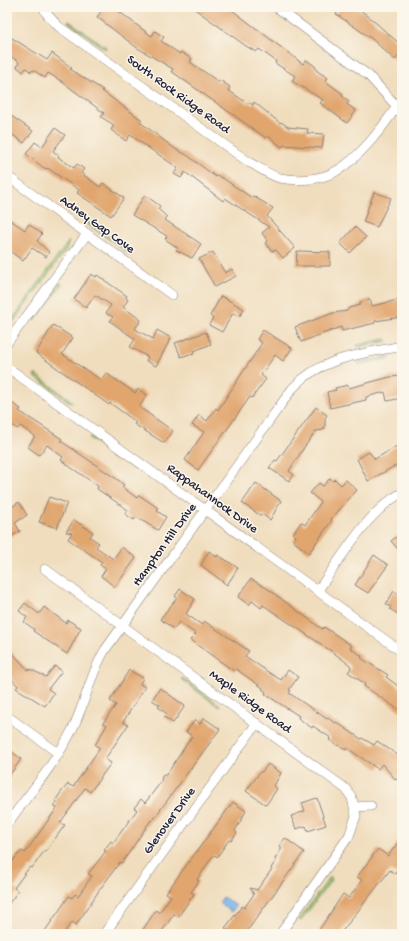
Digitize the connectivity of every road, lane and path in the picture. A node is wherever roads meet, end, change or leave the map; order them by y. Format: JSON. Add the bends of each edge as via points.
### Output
{"nodes":[{"id":1,"x":44,"y":7,"type":"edge"},
{"id":2,"x":276,"y":7,"type":"edge"},
{"id":3,"x":402,"y":99,"type":"edge"},
{"id":4,"x":399,"y":110,"type":"edge"},
{"id":5,"x":7,"y":176,"type":"edge"},
{"id":6,"x":87,"y":234,"type":"junction"},
{"id":7,"x":172,"y":295,"type":"dead end"},
{"id":8,"x":7,"y":343,"type":"edge"},
{"id":9,"x":402,"y":346,"type":"edge"},
{"id":10,"x":7,"y":367,"type":"edge"},
{"id":11,"x":402,"y":493,"type":"edge"},
{"id":12,"x":206,"y":510,"type":"junction"},
{"id":13,"x":45,"y":569,"type":"dead end"},
{"id":14,"x":318,"y":590,"type":"junction"},
{"id":15,"x":122,"y":625,"type":"junction"},
{"id":16,"x":402,"y":652,"type":"edge"},
{"id":17,"x":7,"y":716,"type":"edge"},
{"id":18,"x":257,"y":723,"type":"junction"},
{"id":19,"x":58,"y":753,"type":"junction"},
{"id":20,"x":371,"y":806,"type":"dead end"},
{"id":21,"x":355,"y":807,"type":"junction"},
{"id":22,"x":7,"y":824,"type":"edge"},
{"id":23,"x":104,"y":934,"type":"edge"},
{"id":24,"x":280,"y":934,"type":"edge"}],
"edges":[{"from":1,"to":4,"type":"street","name":"South Rock Ridge Road","via":[[58,26],[250,163],[279,178],[309,179],[329,175],[345,166]]},
{"from":2,"to":4,"type":"street","via":[[368,75]]},
{"from":3,"to":4,"type":"street","name":"South Rock Ridge Road"},
{"from":5,"to":6,"type":"street","name":"Adney Gap Cove"},
{"from":6,"to":7,"type":"street","name":"Adney Gap Cove"},
{"from":6,"to":8,"type":"street"},
{"from":9,"to":12,"type":"street","name":"Hampton Hill Drive","via":[[337,360],[305,376],[292,389]]},
{"from":10,"to":12,"type":"street","name":"Rappahannock Drive"},
{"from":11,"to":14,"type":"street","via":[[386,502],[372,517]]},
{"from":12,"to":14,"type":"street","name":"Rappahannock Drive"},
{"from":12,"to":15,"type":"street","name":"Hampton Hill Drive"},
{"from":13,"to":15,"type":"street","name":"Maple Ridge Road"},
{"from":14,"to":16,"type":"street","name":"Rappahannock Drive"},
{"from":15,"to":18,"type":"street","name":"Maple Ridge Road"},
{"from":15,"to":19,"type":"street","name":"Hampton Hill Drive","via":[[94,670],[77,719]]},
{"from":17,"to":19,"type":"street"},
{"from":18,"to":21,"type":"street","name":"Maple Ridge Road","via":[[340,783],[349,793]]},
{"from":18,"to":23,"type":"street","name":"Glenover Drive"},
{"from":19,"to":22,"type":"street","name":"Hampton Hill Drive"},
{"from":20,"to":21,"type":"street"},
{"from":21,"to":24,"type":"street","via":[[354,824],[346,842]]}]}
